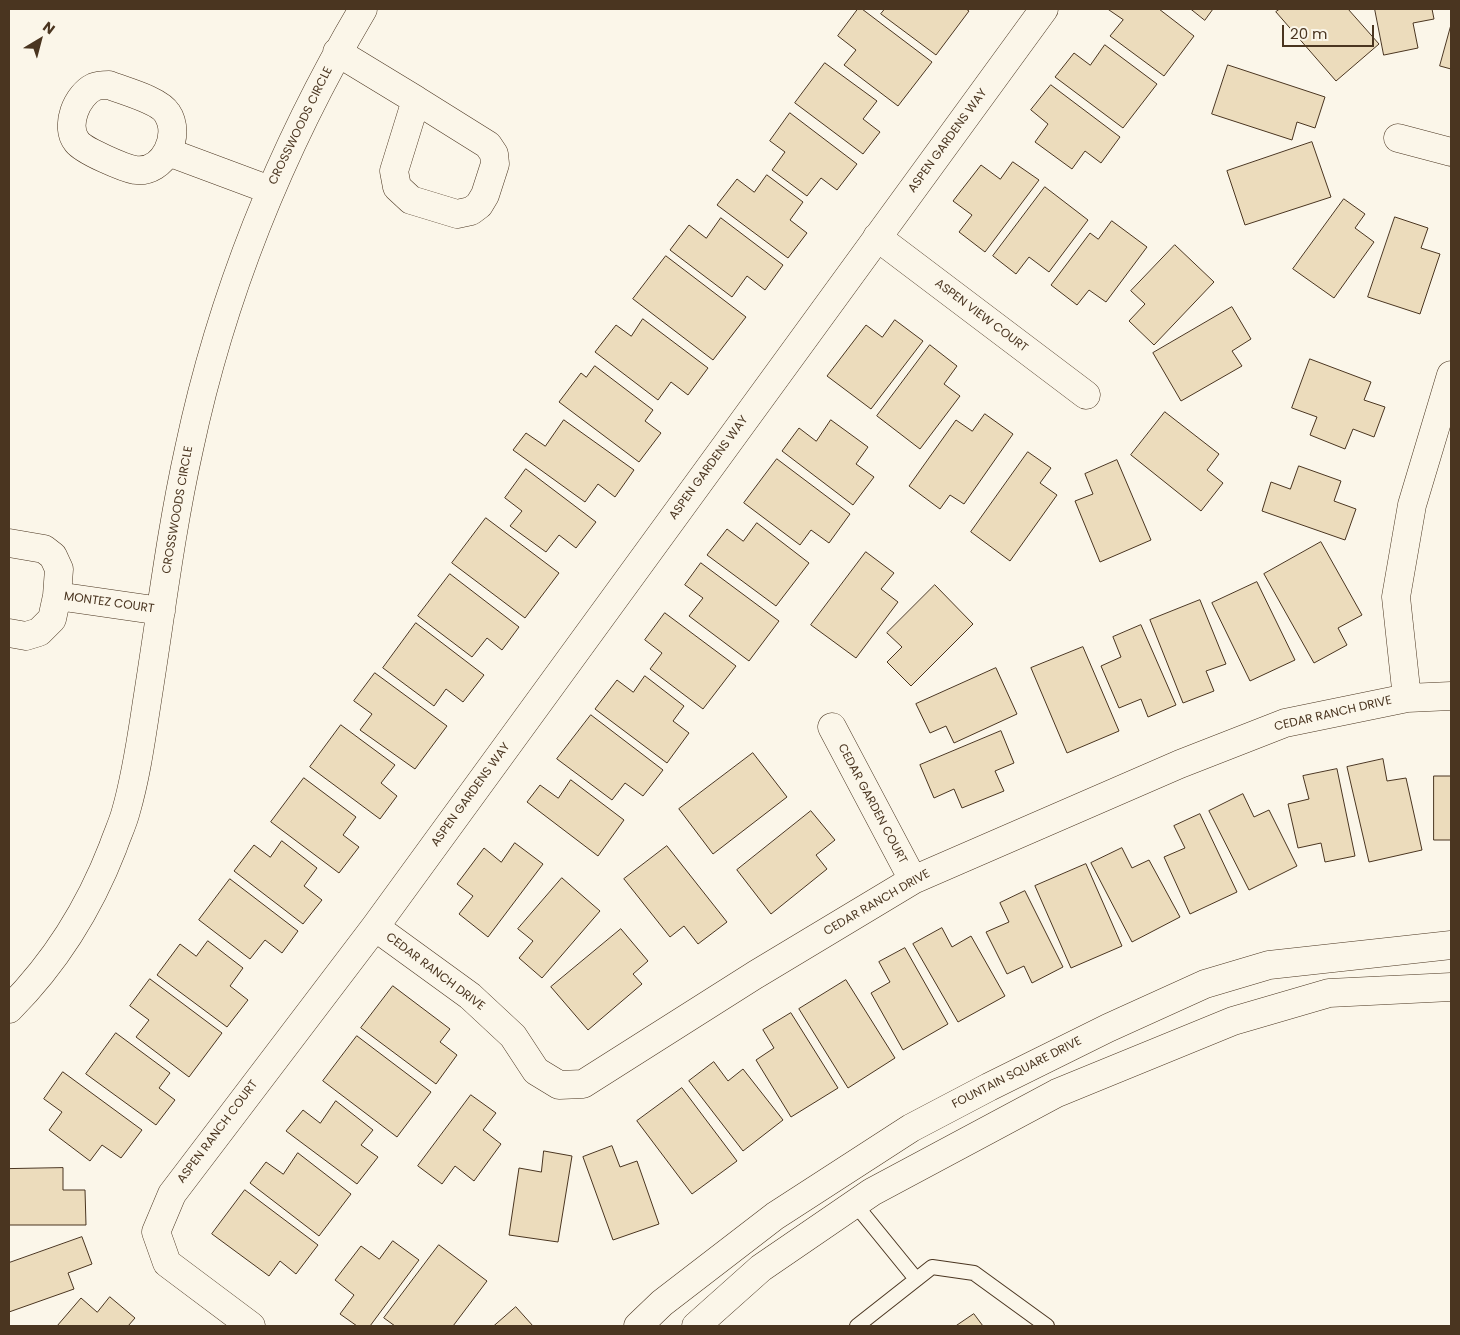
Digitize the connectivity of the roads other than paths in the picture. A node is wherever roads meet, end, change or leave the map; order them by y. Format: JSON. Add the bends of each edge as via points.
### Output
{"nodes":[{"id":1,"x":363,"y":9,"type":"edge"},
{"id":2,"x":1044,"y":9,"type":"edge"},
{"id":3,"x":338,"y":52,"type":"junction"},
{"id":4,"x":416,"y":100,"type":"dead end"},
{"id":5,"x":1398,"y":138,"type":"dead end"},
{"id":6,"x":168,"y":152,"type":"dead end"},
{"id":7,"x":1451,"y":152,"type":"edge"},
{"id":8,"x":270,"y":190,"type":"junction"},
{"id":9,"x":877,"y":237,"type":"junction"},
{"id":10,"x":1451,"y":374,"type":"edge"},
{"id":11,"x":1086,"y":395,"type":"dead end"},
{"id":12,"x":9,"y":543,"type":"edge"},
{"id":13,"x":57,"y":596,"type":"junction"},
{"id":14,"x":162,"y":611,"type":"junction"},
{"id":15,"x":9,"y":633,"type":"edge"},
{"id":16,"x":1451,"y":696,"type":"edge"},
{"id":17,"x":1407,"y":698,"type":"junction"},
{"id":18,"x":832,"y":728,"type":"dead end"},
{"id":19,"x":913,"y":880,"type":"junction"},
{"id":20,"x":375,"y":927,"type":"junction"},
{"id":21,"x":1451,"y":945,"type":"edge"},
{"id":22,"x":1451,"y":987,"type":"edge"},
{"id":23,"x":9,"y":1009,"type":"edge"},
{"id":24,"x":855,"y":1204,"type":"junction"},
{"id":25,"x":916,"y":1279,"type":"junction"},
{"id":26,"x":252,"y":1326,"type":"edge"},
{"id":27,"x":638,"y":1326,"type":"edge"},
{"id":28,"x":696,"y":1326,"type":"edge"},
{"id":29,"x":857,"y":1326,"type":"edge"},
{"id":30,"x":1047,"y":1326,"type":"edge"}],
"edges":[{"from":1,"to":3,"type":"street","name":"CROSSWOODS CIRCLE"},
{"from":2,"to":9,"type":"street","name":"ASPEN GARDENS WAY"},
{"from":3,"to":4,"type":"street"},
{"from":3,"to":8,"type":"street","name":"CROSSWOODS CIRCLE"},
{"from":5,"to":7,"type":"street"},
{"from":6,"to":8,"type":"street"},
{"from":8,"to":14,"type":"street","name":"CROSSWOODS CIRCLE","via":[[241,263],[213,352],[189,449]]},
{"from":9,"to":11,"type":"street","name":"ASPEN VIEW COURT"},
{"from":9,"to":20,"type":"street","name":"ASPEN GARDENS WAY"},
{"from":10,"to":17,"type":"street","via":[[1412,505],[1396,597]]},
{"from":12,"to":13,"type":"street","name":"MONTEZ COURT","via":[[44,549],[54,556],[59,569]]},
{"from":13,"to":14,"type":"street","name":"MONTEZ COURT"},
{"from":13,"to":15,"type":"street","name":"MONTEZ COURT","via":[[52,619],[39,632],[26,636]]},
{"from":14,"to":23,"type":"street","name":"CROSSWOODS CIRCLE","via":[[137,764],[126,812],[110,855],[76,925],[33,985]]},
{"from":16,"to":17,"type":"street","name":"CEDAR RANCH DRIVE"},
{"from":17,"to":19,"type":"street","name":"CEDAR RANCH DRIVE","via":[[1285,723],[1180,764]]},
{"from":18,"to":19,"type":"street","name":"CEDAR GARDEN COURT"},
{"from":19,"to":20,"type":"street","name":"CEDAR RANCH DRIVE","via":[[583,1084],[559,1085],[536,1071],[513,1036],[470,996]]},
{"from":20,"to":26,"type":"street","name":"ASPEN RANCH COURT","via":[[172,1194],[156,1232],[167,1264]]},
{"from":21,"to":27,"type":"street","name":"FOUNTAIN SQUARE DRIVE","via":[[1269,965],[1205,984],[1108,1028],[911,1128],[775,1216],[662,1303]]},
{"from":22,"to":24,"type":"street","via":[[1329,993],[1234,1020],[1057,1093]]},
{"from":24,"to":25,"type":"lane"},
{"from":24,"to":28,"type":"street","via":[[761,1268]]},
{"from":25,"to":29,"type":"lane"},
{"from":25,"to":30,"type":"lane","via":[[932,1267],[974,1273]]}]}
